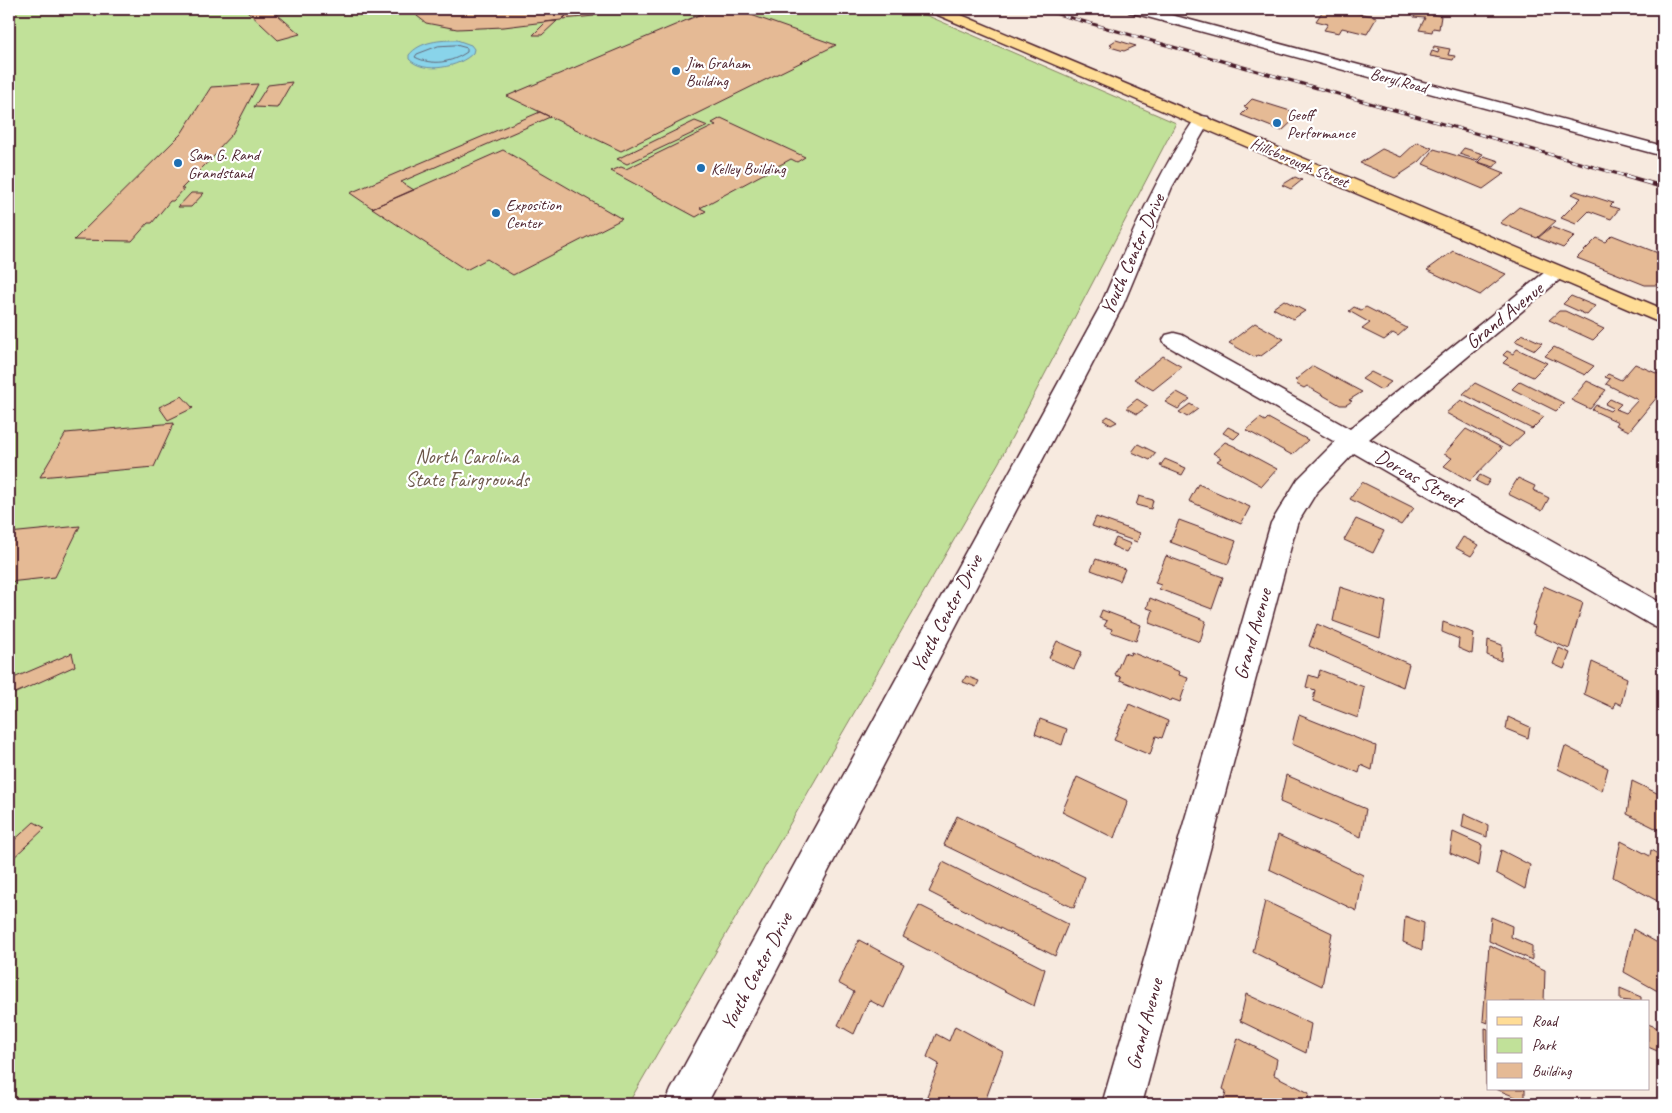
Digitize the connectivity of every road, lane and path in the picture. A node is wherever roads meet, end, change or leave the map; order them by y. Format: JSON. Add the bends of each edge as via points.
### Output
{"nodes":[{"id":1,"x":936,"y":9,"type":"edge"},
{"id":2,"x":1134,"y":9,"type":"edge"},
{"id":3,"x":1202,"y":121,"type":"junction"},
{"id":4,"x":1663,"y":152,"type":"edge"},
{"id":5,"x":1556,"y":272,"type":"junction"},
{"id":6,"x":1663,"y":317,"type":"edge"},
{"id":7,"x":1174,"y":340,"type":"dead end"},
{"id":8,"x":1352,"y":440,"type":"junction"},
{"id":9,"x":1663,"y":618,"type":"edge"},
{"id":10,"x":685,"y":1104,"type":"edge"},
{"id":11,"x":1122,"y":1104,"type":"edge"}],
"edges":[{"from":1,"to":3,"type":"main road","name":"Hillsborough Street"},
{"from":2,"to":4,"type":"street","name":"Beryl Road"},
{"from":3,"to":5,"type":"main road","name":"Hillsborough Street"},
{"from":3,"to":10,"type":"street","name":"Youth Center Drive","via":[[1160,189],[1112,305]]},
{"from":5,"to":6,"type":"main road","name":"Hillsborough Street"},
{"from":5,"to":8,"type":"street","name":"Grand Avenue"},
{"from":7,"to":8,"type":"street","name":"Dorcas Street"},
{"from":8,"to":9,"type":"street","name":"Dorcas Street"},
{"from":8,"to":11,"type":"street","name":"Grand Avenue","via":[[1307,486],[1284,523]]}]}
